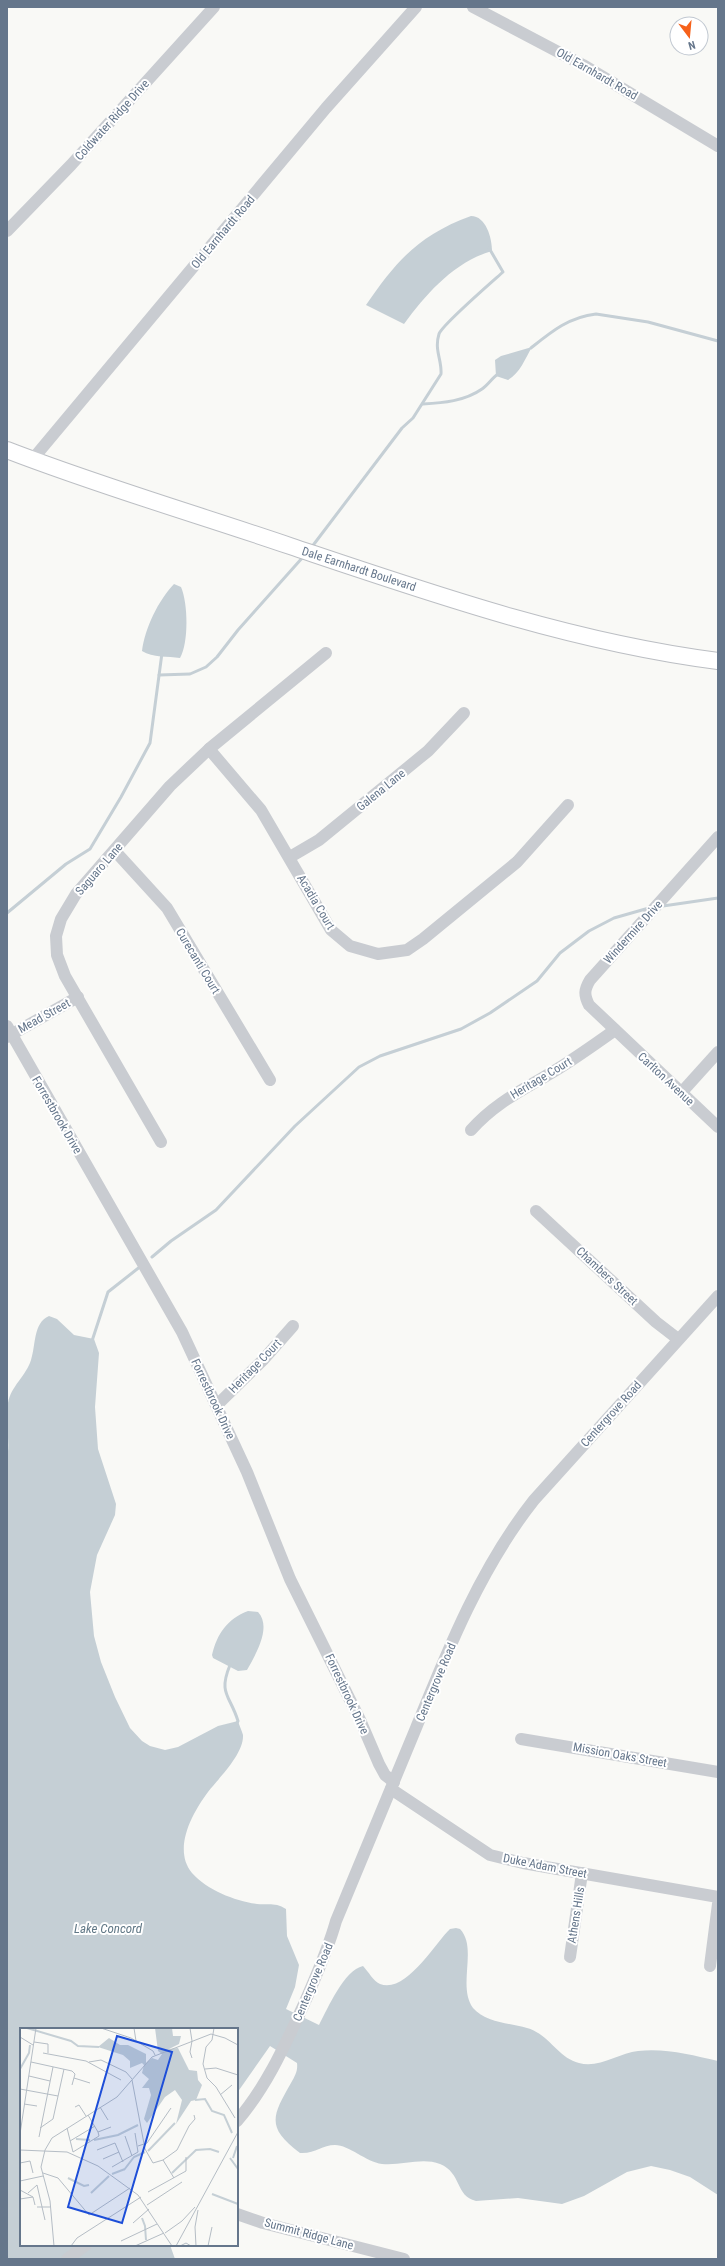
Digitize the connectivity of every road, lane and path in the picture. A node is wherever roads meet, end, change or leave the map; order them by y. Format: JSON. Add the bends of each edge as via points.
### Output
{"nodes":[{"id":1,"x":214,"y":7,"type":"edge"},
{"id":2,"x":416,"y":7,"type":"edge"},
{"id":3,"x":473,"y":7,"type":"edge"},
{"id":4,"x":718,"y":146,"type":"edge"},
{"id":5,"x":7,"y":231,"type":"edge"},
{"id":6,"x":7,"y":450,"type":"edge"},
{"id":7,"x":32,"y":460,"type":"junction"},
{"id":8,"x":326,"y":653,"type":"dead end"},
{"id":9,"x":718,"y":661,"type":"edge"},
{"id":10,"x":464,"y":713,"type":"dead end"},
{"id":11,"x":209,"y":749,"type":"junction"},
{"id":12,"x":568,"y":805,"type":"dead end"},
{"id":13,"x":718,"y":837,"type":"edge"},
{"id":14,"x":115,"y":851,"type":"junction"},
{"id":15,"x":290,"y":857,"type":"junction"},
{"id":16,"x":78,"y":997,"type":"junction"},
{"id":17,"x":615,"y":1030,"type":"junction"},
{"id":18,"x":8,"y":1033,"type":"edge"},
{"id":19,"x":718,"y":1052,"type":"edge"},
{"id":20,"x":270,"y":1080,"type":"dead end"},
{"id":21,"x":681,"y":1093,"type":"junction"},
{"id":22,"x":718,"y":1127,"type":"edge"},
{"id":23,"x":471,"y":1130,"type":"dead end"},
{"id":24,"x":161,"y":1142,"type":"dead end"},
{"id":25,"x":536,"y":1211,"type":"dead end"},
{"id":26,"x":718,"y":1296,"type":"edge"},
{"id":27,"x":293,"y":1326,"type":"dead end"},
{"id":28,"x":678,"y":1339,"type":"junction"},
{"id":29,"x":216,"y":1405,"type":"junction"},
{"id":30,"x":521,"y":1739,"type":"dead end"},
{"id":31,"x":718,"y":1772,"type":"edge"},
{"id":32,"x":392,"y":1786,"type":"junction"},
{"id":33,"x":582,"y":1873,"type":"junction"},
{"id":34,"x":718,"y":1897,"type":"edge"},
{"id":35,"x":718,"y":1904,"type":"edge"},
{"id":36,"x":570,"y":1958,"type":"dead end"},
{"id":37,"x":710,"y":1966,"type":"dead end"},
{"id":38,"x":238,"y":2120,"type":"edge"},
{"id":39,"x":238,"y":2214,"type":"edge"},
{"id":40,"x":85,"y":2246,"type":"edge"},
{"id":41,"x":67,"y":2259,"type":"edge"},
{"id":42,"x":404,"y":2259,"type":"edge"}],
"edges":[{"from":1,"to":5,"type":"street","name":"Coldwater Ridge Drive","via":[[72,165]]},
{"from":2,"to":7,"type":"street","name":"Old Earnhardt Road","via":[[326,108]]},
{"from":3,"to":4,"type":"street","name":"Old Earnhardt Road","via":[[602,76]]},
{"from":6,"to":7,"type":"main road","name":"Dale Earnhardt Boulevard"},
{"from":7,"to":9,"type":"main road","name":"Dale Earnhardt Boulevard","via":[[504,616],[593,640]]},
{"from":8,"to":11,"type":"street","name":"Saguaro Lane"},
{"from":10,"to":15,"type":"street","name":"Galena Lane","via":[[428,752],[320,840]]},
{"from":11,"to":14,"type":"street","name":"Saguaro Lane","via":[[170,786]]},
{"from":11,"to":15,"type":"street","name":"Acadia Court","via":[[261,810]]},
{"from":12,"to":15,"type":"street","name":"Acadia Court","via":[[517,862],[407,950],[378,954],[350,946],[331,930]]},
{"from":13,"to":17,"type":"street","name":"Windermire Drive","via":[[586,987],[584,995],[589,1005]]},
{"from":14,"to":16,"type":"street","name":"Saguaro Lane","via":[[76,894],[61,919],[56,936],[57,955],[65,976]]},
{"from":14,"to":20,"type":"street","name":"Curecanti Court","via":[[166,908]]},
{"from":16,"to":18,"type":"street","name":"Mead Street"},
{"from":16,"to":24,"type":"street","name":"Saguaro Lane"},
{"from":17,"to":21,"type":"street","name":"Carlton Avenue"},
{"from":17,"to":23,"type":"street","name":"Heritage Court","via":[[569,1062],[512,1094]]},
{"from":18,"to":29,"type":"street","name":"Forrestbrook Drive","via":[[151,1275],[182,1332]]},
{"from":19,"to":21,"type":"street"},
{"from":21,"to":22,"type":"street","name":"Carlton Avenue"},
{"from":25,"to":28,"type":"street","name":"Chambers Street","via":[[656,1322]]},
{"from":26,"to":28,"type":"street","name":"Centergrove Road"},
{"from":27,"to":29,"type":"street","name":"Heritage Court","via":[[263,1360]]},
{"from":28,"to":32,"type":"street","name":"Centergrove Road","via":[[512,1527],[475,1595],[434,1684]]},
{"from":29,"to":32,"type":"street","name":"Forrestbrook Drive","via":[[290,1579],[361,1722],[378,1764]]},
{"from":30,"to":31,"type":"street","name":"Mission Oaks Street"},
{"from":32,"to":33,"type":"street","name":"Duke Adam Street","via":[[490,1854]]},
{"from":32,"to":38,"type":"street","name":"Centergrove Road","via":[[336,1921],[328,1949],[289,2038],[270,2075]]},
{"from":33,"to":34,"type":"street","name":"Duke Adam Street"},
{"from":33,"to":36,"type":"street","name":"Athens Hills"},
{"from":35,"to":37,"type":"street"},
{"from":39,"to":42,"type":"street","name":"Summit Ridge Lane"},
{"from":40,"to":41,"type":"street"}]}
